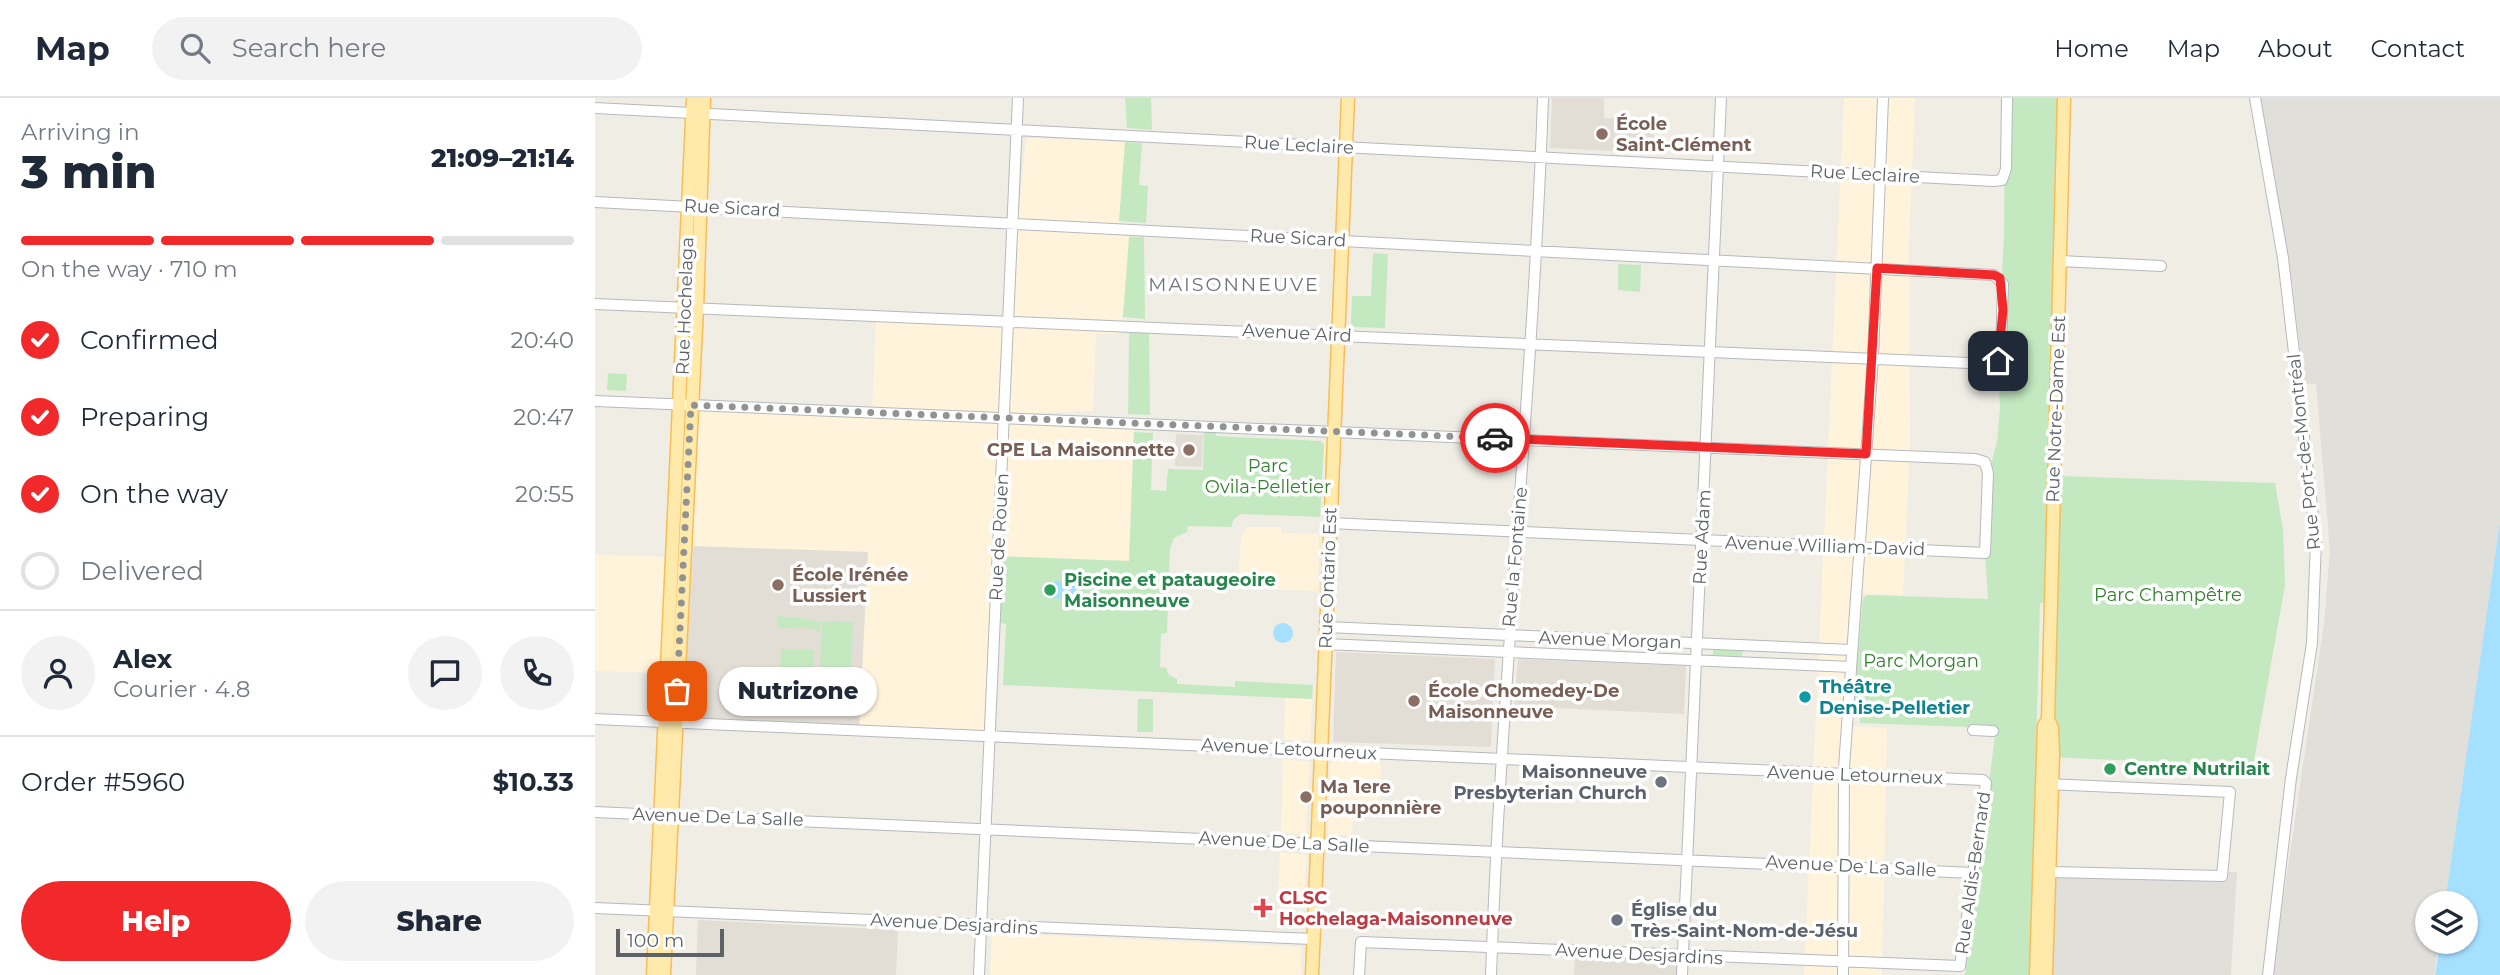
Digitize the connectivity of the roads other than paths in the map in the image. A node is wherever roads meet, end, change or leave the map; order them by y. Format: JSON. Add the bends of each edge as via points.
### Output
{"nodes":[{"id":1,"x":693,"y":98,"type":"edge"},
{"id":2,"x":704,"y":98,"type":"edge"},
{"id":3,"x":1018,"y":98,"type":"edge"},
{"id":4,"x":1348,"y":98,"type":"edge"},
{"id":5,"x":1543,"y":98,"type":"edge"},
{"id":6,"x":1721,"y":98,"type":"edge"},
{"id":7,"x":1884,"y":98,"type":"edge"},
{"id":8,"x":2007,"y":98,"type":"edge"},
{"id":9,"x":2064,"y":98,"type":"edge"},
{"id":10,"x":2255,"y":98,"type":"edge"},
{"id":11,"x":595,"y":108,"type":"edge"},
{"id":12,"x":698,"y":114,"type":"junction"},
{"id":13,"x":1017,"y":131,"type":"junction"},
{"id":14,"x":1346,"y":147,"type":"junction"},
{"id":15,"x":1541,"y":157,"type":"junction"},
{"id":16,"x":1719,"y":166,"type":"junction"},
{"id":17,"x":1880,"y":176,"type":"junction"},
{"id":18,"x":595,"y":202,"type":"edge"},
{"id":19,"x":694,"y":207,"type":"junction"},
{"id":20,"x":1013,"y":224,"type":"junction"},
{"id":21,"x":1342,"y":241,"type":"junction"},
{"id":22,"x":1537,"y":251,"type":"junction"},
{"id":23,"x":1716,"y":260,"type":"junction"},
{"id":24,"x":2060,"y":261,"type":"junction"},
{"id":25,"x":2161,"y":266,"type":"dead end"},
{"id":26,"x":1877,"y":268,"type":"junction"},
{"id":27,"x":595,"y":304,"type":"edge"},
{"id":28,"x":691,"y":308,"type":"junction"},
{"id":29,"x":1009,"y":320,"type":"junction"},
{"id":30,"x":1338,"y":335,"type":"junction"},
{"id":31,"x":1532,"y":343,"type":"junction"},
{"id":32,"x":1712,"y":351,"type":"junction"},
{"id":33,"x":1873,"y":358,"type":"junction"},
{"id":34,"x":1998,"y":361,"type":"joint"},
{"id":35,"x":595,"y":401,"type":"edge"},
{"id":36,"x":686,"y":405,"type":"junction"},
{"id":37,"x":1005,"y":417,"type":"junction"},
{"id":38,"x":1334,"y":430,"type":"junction"},
{"id":39,"x":1524,"y":439,"type":"junction"},
{"id":40,"x":1707,"y":447,"type":"junction"},
{"id":41,"x":1866,"y":454,"type":"junction"},
{"id":42,"x":1330,"y":523,"type":"junction"},
{"id":43,"x":1517,"y":532,"type":"junction"},
{"id":44,"x":1702,"y":540,"type":"junction"},
{"id":45,"x":1859,"y":547,"type":"junction"},
{"id":46,"x":1326,"y":627,"type":"junction"},
{"id":47,"x":1508,"y":636,"type":"junction"},
{"id":48,"x":1697,"y":643,"type":"junction"},
{"id":49,"x":1325,"y":645,"type":"junction"},
{"id":50,"x":1852,"y":650,"type":"junction"},
{"id":51,"x":1507,"y":651,"type":"junction"},
{"id":52,"x":1697,"y":659,"type":"junction"},
{"id":53,"x":1850,"y":667,"type":"junction"},
{"id":54,"x":595,"y":719,"type":"edge"},
{"id":55,"x":670,"y":723,"type":"junction"},
{"id":56,"x":1973,"y":730,"type":"dead end"},
{"id":57,"x":1993,"y":732,"type":"dead end"},
{"id":58,"x":989,"y":736,"type":"junction"},
{"id":59,"x":1321,"y":750,"type":"junction"},
{"id":60,"x":1501,"y":759,"type":"junction"},
{"id":61,"x":1693,"y":767,"type":"junction"},
{"id":62,"x":1845,"y":775,"type":"junction"},
{"id":63,"x":1983,"y":780,"type":"joint"},
{"id":64,"x":2047,"y":784,"type":"junction"},
{"id":65,"x":595,"y":812,"type":"edge"},
{"id":66,"x":666,"y":816,"type":"junction"},
{"id":67,"x":986,"y":829,"type":"junction"},
{"id":68,"x":1317,"y":843,"type":"junction"},
{"id":69,"x":1497,"y":852,"type":"junction"},
{"id":70,"x":1689,"y":859,"type":"junction"},
{"id":71,"x":1843,"y":866,"type":"junction"},
{"id":72,"x":2050,"y":872,"type":"junction"},
{"id":73,"x":1973,"y":873,"type":"junction"},
{"id":74,"x":595,"y":908,"type":"edge"},
{"id":75,"x":662,"y":910,"type":"junction"},
{"id":76,"x":981,"y":925,"type":"junction"},
{"id":77,"x":1313,"y":939,"type":"junction"},
{"id":78,"x":1492,"y":948,"type":"junction"},
{"id":79,"x":1683,"y":956,"type":"junction"},
{"id":80,"x":1843,"y":963,"type":"junction"},
{"id":81,"x":1960,"y":966,"type":"joint"},
{"id":82,"x":653,"y":975,"type":"edge"},
{"id":83,"x":664,"y":975,"type":"edge"},
{"id":84,"x":979,"y":975,"type":"edge"},
{"id":85,"x":1312,"y":975,"type":"edge"},
{"id":86,"x":1359,"y":975,"type":"edge"},
{"id":87,"x":1491,"y":975,"type":"edge"},
{"id":88,"x":1682,"y":975,"type":"edge"},
{"id":89,"x":1843,"y":975,"type":"edge"},
{"id":90,"x":2036,"y":975,"type":"edge"},
{"id":91,"x":2046,"y":975,"type":"edge"},
{"id":92,"x":2268,"y":975,"type":"edge"}],
"edges":[{"from":1,"to":12,"type":"main road","name":"Rue Hochelaga"},
{"from":2,"to":12,"type":"main road","name":"Rue Hochelaga"},
{"from":3,"to":13,"type":"street","name":"Rue de Rouen"},
{"from":4,"to":14,"type":"main road","name":"Rue Ontario Est"},
{"from":5,"to":15,"type":"street","name":"Rue la Fontaine"},
{"from":6,"to":16,"type":"street","name":"Rue Adam"},
{"from":7,"to":17,"type":"street"},
{"from":8,"to":17,"type":"street","name":"Rue Leclaire","via":[[2002,180]]},
{"from":9,"to":24,"type":"main road","name":"Rue Notre-Dame Est"},
{"from":10,"to":92,"type":"street","name":"Rue Port-de-Montréal","via":[[2283,258],[2315,541],[2312,643]]},
{"from":11,"to":12,"type":"street","name":"Rue Leclaire"},
{"from":12,"to":13,"type":"street","name":"Rue Leclaire"},
{"from":12,"to":19,"type":"main road","name":"Rue Hochelaga"},
{"from":13,"to":14,"type":"street","name":"Rue Leclaire"},
{"from":13,"to":20,"type":"street","name":"Rue de Rouen"},
{"from":14,"to":15,"type":"street","name":"Rue Leclaire"},
{"from":14,"to":21,"type":"main road","name":"Rue Ontario Est"},
{"from":15,"to":16,"type":"street","name":"Rue Leclaire"},
{"from":15,"to":22,"type":"street","name":"Rue la Fontaine"},
{"from":16,"to":17,"type":"street","name":"Rue Leclaire"},
{"from":16,"to":23,"type":"street","name":"Rue Adam"},
{"from":17,"to":26,"type":"street"},
{"from":18,"to":19,"type":"street","name":"Rue Sicard"},
{"from":19,"to":20,"type":"street","name":"Rue Sicard"},
{"from":19,"to":28,"type":"main road","name":"Rue Hochelaga"},
{"from":20,"to":21,"type":"street","name":"Rue Sicard"},
{"from":20,"to":29,"type":"street","name":"Rue de Rouen"},
{"from":21,"to":22,"type":"street","name":"Rue Sicard"},
{"from":21,"to":30,"type":"main road","name":"Rue Ontario Est"},
{"from":22,"to":23,"type":"street","name":"Rue Sicard"},
{"from":22,"to":31,"type":"street","name":"Rue la Fontaine"},
{"from":23,"to":26,"type":"street","name":"Rue Sicard"},
{"from":23,"to":32,"type":"street","name":"Rue Adam"},
{"from":24,"to":25,"type":"street"},
{"from":24,"to":64,"type":"main road","name":"Rue Notre-Dame Est","via":[[2048,719],[2043,726]]},
{"from":26,"to":33,"type":"street"},
{"from":26,"to":34,"type":"street","name":"Rue Sicard","via":[[2000,278],[2003,310]]},
{"from":27,"to":28,"type":"street","name":"Avenue Aird"},
{"from":28,"to":29,"type":"street","name":"Avenue Aird"},
{"from":28,"to":36,"type":"main road","name":"Rue Hochelaga"},
{"from":29,"to":30,"type":"street","name":"Avenue Aird"},
{"from":29,"to":37,"type":"street","name":"Rue de Rouen"},
{"from":30,"to":31,"type":"street","name":"Avenue Aird"},
{"from":30,"to":38,"type":"main road","name":"Rue Ontario Est"},
{"from":31,"to":32,"type":"street","name":"Avenue Aird"},
{"from":31,"to":39,"type":"street","name":"Rue la Fontaine"},
{"from":32,"to":33,"type":"street","name":"Avenue Aird"},
{"from":32,"to":40,"type":"street","name":"Rue Adam"},
{"from":33,"to":34,"type":"street","name":"Avenue Aird"},
{"from":33,"to":41,"type":"street"},
{"from":35,"to":36,"type":"street"},
{"from":36,"to":37,"type":"street"},
{"from":36,"to":55,"type":"main road","name":"Rue Hochelaga"},
{"from":37,"to":38,"type":"street"},
{"from":37,"to":58,"type":"street","name":"Rue de Rouen"},
{"from":38,"to":39,"type":"street"},
{"from":38,"to":42,"type":"main road","name":"Rue Ontario Est"},
{"from":39,"to":40,"type":"street"},
{"from":39,"to":43,"type":"street","name":"Rue la Fontaine"},
{"from":40,"to":41,"type":"street"},
{"from":40,"to":44,"type":"street","name":"Rue Adam"},
{"from":41,"to":45,"type":"street"},
{"from":41,"to":45,"type":"street","name":"Avenue William-David","via":[[1985,462],[1985,553]]},
{"from":42,"to":43,"type":"street","name":"Avenue William-David"},
{"from":42,"to":46,"type":"main road","name":"Rue Ontario Est"},
{"from":43,"to":44,"type":"street","name":"Avenue William-David"},
{"from":43,"to":47,"type":"street","name":"Rue la Fontaine"},
{"from":44,"to":45,"type":"street","name":"Avenue William-David"},
{"from":44,"to":48,"type":"street","name":"Rue Adam"},
{"from":45,"to":50,"type":"street"},
{"from":46,"to":47,"type":"street","name":"Avenue Morgan"},
{"from":46,"to":49,"type":"main road","name":"Rue Ontario Est"},
{"from":47,"to":48,"type":"street","name":"Avenue Morgan"},
{"from":47,"to":51,"type":"street","name":"Rue la Fontaine"},
{"from":48,"to":50,"type":"street","name":"Avenue Morgan"},
{"from":48,"to":52,"type":"street","name":"Rue Adam"},
{"from":49,"to":51,"type":"street","name":"Avenue Morgan"},
{"from":49,"to":59,"type":"main road","name":"Rue Ontario Est"},
{"from":50,"to":53,"type":"street"},
{"from":51,"to":52,"type":"street","name":"Avenue Morgan"},
{"from":51,"to":60,"type":"street","name":"Rue la Fontaine"},
{"from":52,"to":53,"type":"street","name":"Avenue Morgan"},
{"from":52,"to":61,"type":"street","name":"Rue Adam"},
{"from":53,"to":62,"type":"street"},
{"from":54,"to":55,"type":"street","name":"Avenue Letourneux"},
{"from":55,"to":58,"type":"street","name":"Avenue Letourneux"},
{"from":55,"to":66,"type":"main road","name":"Rue Hochelaga"},
{"from":56,"to":57,"type":"street"},
{"from":58,"to":59,"type":"street","name":"Avenue Letourneux"},
{"from":58,"to":67,"type":"street","name":"Rue de Rouen"},
{"from":59,"to":60,"type":"street","name":"Avenue Letourneux"},
{"from":59,"to":68,"type":"main road","name":"Rue Ontario Est"},
{"from":60,"to":61,"type":"street","name":"Avenue Letourneux"},
{"from":60,"to":69,"type":"street","name":"Rue la Fontaine"},
{"from":61,"to":62,"type":"street","name":"Avenue Letourneux"},
{"from":61,"to":70,"type":"street","name":"Rue Adam"},
{"from":62,"to":63,"type":"street","name":"Avenue Letourneux"},
{"from":62,"to":71,"type":"street"},
{"from":63,"to":73,"type":"street","name":"Rue Aldis-Bernard","via":[[1982,824]]},
{"from":64,"to":72,"type":"main road","name":"Rue Notre-Dame Est"},
{"from":64,"to":72,"type":"street","via":[[2231,792],[2222,876]]},
{"from":64,"to":90,"type":"main road","name":"Rue Notre-Dame Est"},
{"from":65,"to":66,"type":"street","name":"Avenue De La Salle"},
{"from":66,"to":67,"type":"street","name":"Avenue De La Salle"},
{"from":66,"to":75,"type":"main road","name":"Rue Hochelaga"},
{"from":67,"to":68,"type":"street","name":"Avenue De La Salle"},
{"from":67,"to":76,"type":"street","name":"Rue de Rouen"},
{"from":68,"to":69,"type":"street","name":"Avenue De La Salle"},
{"from":68,"to":77,"type":"main road","name":"Rue Ontario Est"},
{"from":69,"to":70,"type":"street","name":"Avenue De La Salle"},
{"from":69,"to":78,"type":"street","name":"Rue la Fontaine"},
{"from":70,"to":71,"type":"street","name":"Avenue De La Salle"},
{"from":70,"to":79,"type":"street","name":"Rue Adam"},
{"from":71,"to":73,"type":"street","name":"Avenue De La Salle"},
{"from":71,"to":80,"type":"street"},
{"from":72,"to":91,"type":"main road","name":"Rue Notre-Dame Est"},
{"from":73,"to":81,"type":"street","name":"Rue Aldis-Bernard"},
{"from":74,"to":75,"type":"street","name":"Avenue Desjardins"},
{"from":75,"to":76,"type":"street","name":"Avenue Desjardins"},
{"from":75,"to":82,"type":"main road","name":"Rue Hochelaga"},
{"from":75,"to":83,"type":"main road","name":"Rue Hochelaga"},
{"from":76,"to":77,"type":"street","name":"Avenue Desjardins"},
{"from":76,"to":84,"type":"street","name":"Rue de Rouen"},
{"from":77,"to":85,"type":"main road","name":"Rue Ontario Est"},
{"from":78,"to":79,"type":"street","name":"Avenue Desjardins"},
{"from":78,"to":86,"type":"street","name":"Avenue Desjardins","via":[[1361,942]]},
{"from":78,"to":87,"type":"street","name":"Rue la Fontaine"},
{"from":79,"to":80,"type":"street","name":"Avenue Desjardins"},
{"from":79,"to":88,"type":"street","name":"Rue Adam"},
{"from":80,"to":81,"type":"street","name":"Avenue Desjardins"},
{"from":80,"to":89,"type":"street"}]}
